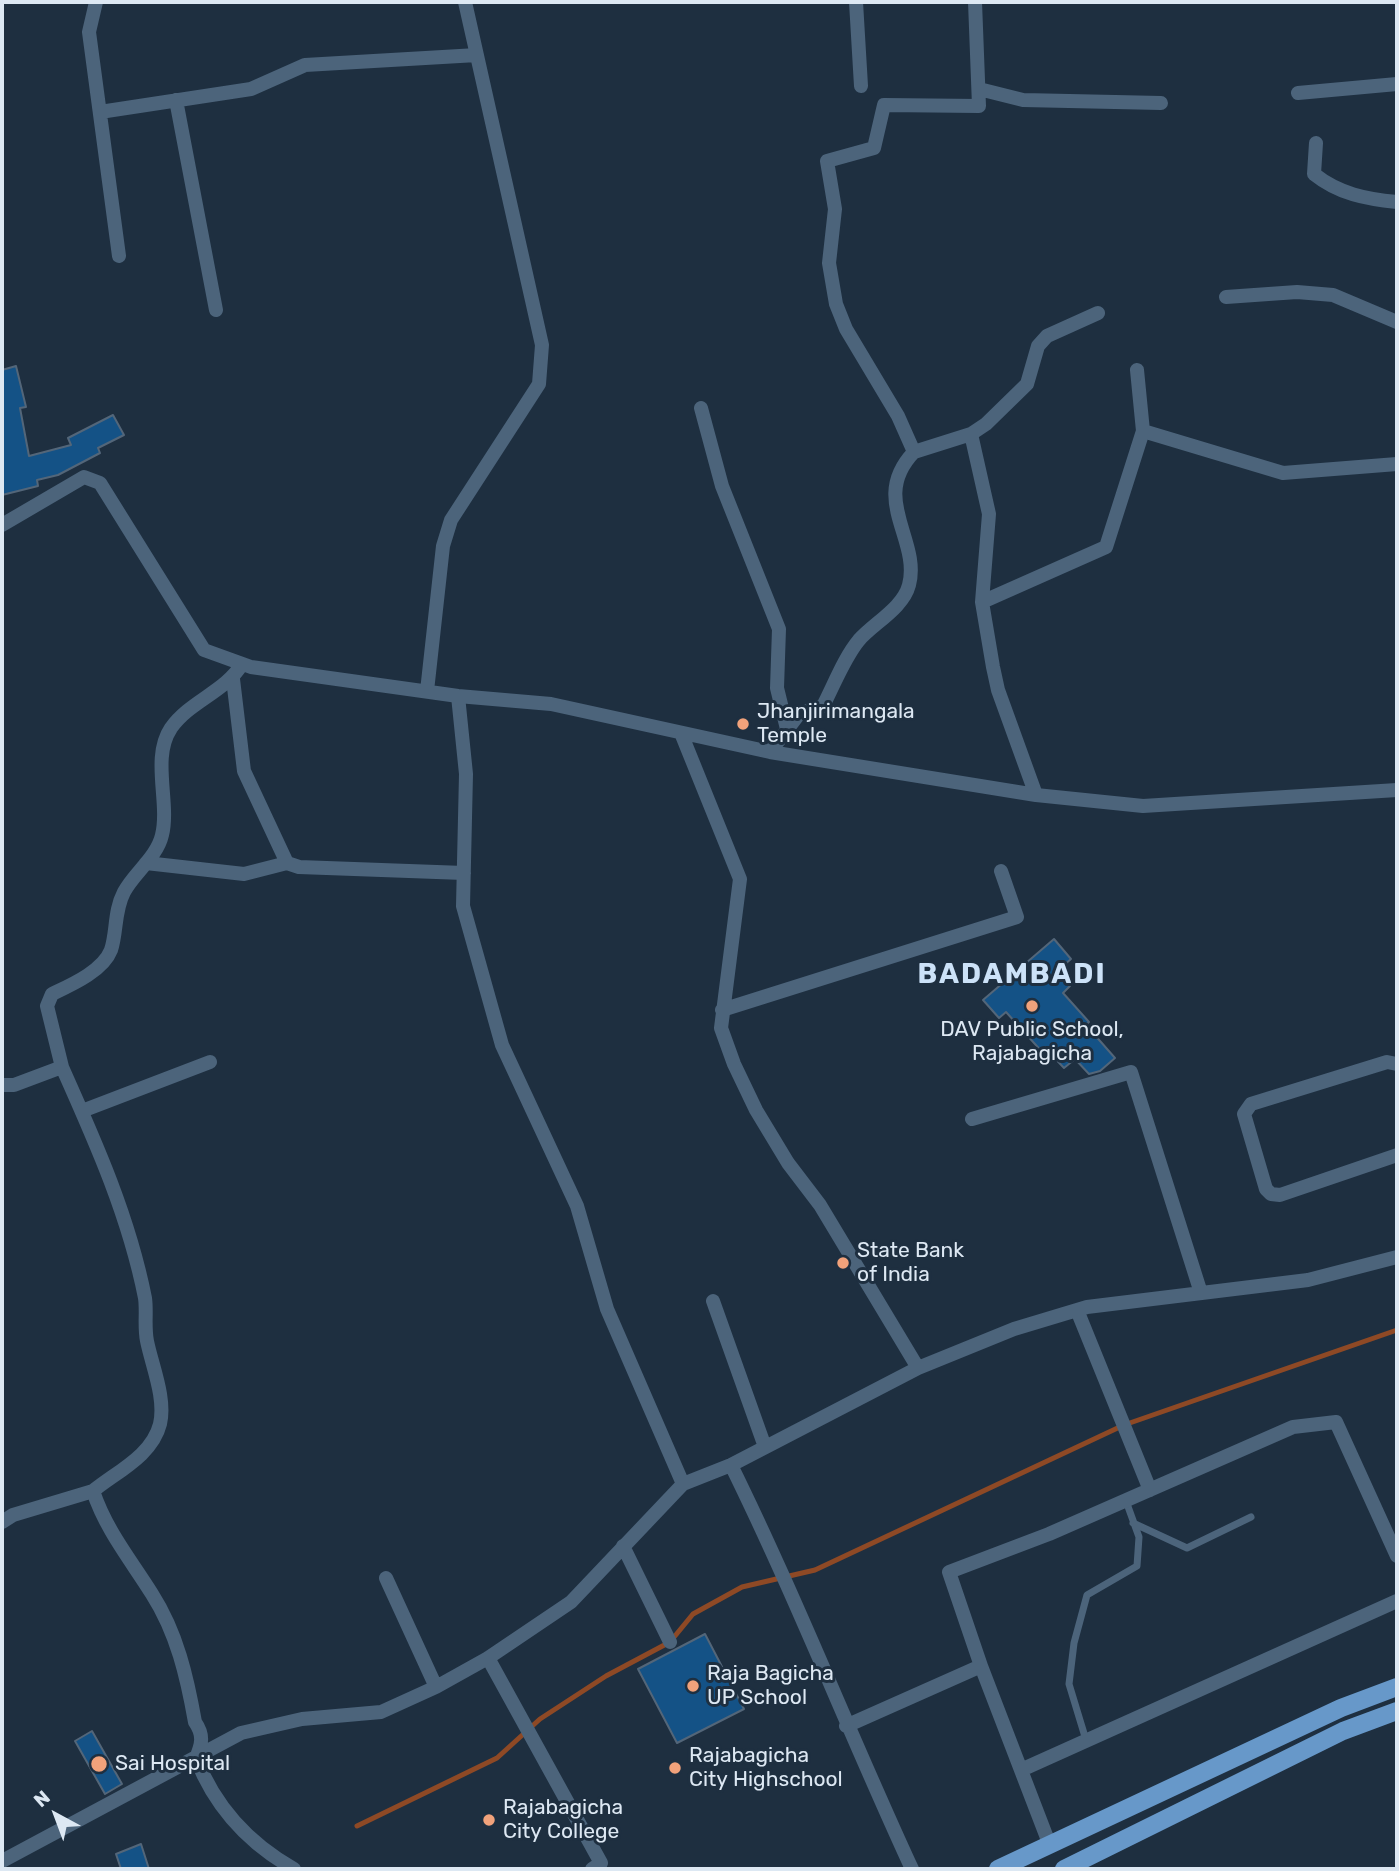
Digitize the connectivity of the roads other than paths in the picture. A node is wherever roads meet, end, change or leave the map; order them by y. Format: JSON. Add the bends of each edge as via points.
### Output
{"nodes":[{"id":1,"x":96,"y":2,"type":"edge"},
{"id":2,"x":465,"y":2,"type":"edge"},
{"id":3,"x":856,"y":2,"type":"edge"},
{"id":4,"x":975,"y":2,"type":"edge"},
{"id":5,"x":477,"y":55,"type":"junction"},
{"id":6,"x":1397,"y":84,"type":"edge"},
{"id":7,"x":861,"y":86,"type":"dead end"},
{"id":8,"x":979,"y":89,"type":"junction"},
{"id":9,"x":1298,"y":93,"type":"dead end"},
{"id":10,"x":176,"y":100,"type":"junction"},
{"id":11,"x":1161,"y":103,"type":"dead end"},
{"id":12,"x":100,"y":112,"type":"junction"},
{"id":13,"x":1316,"y":143,"type":"dead end"},
{"id":14,"x":1397,"y":202,"type":"edge"},
{"id":15,"x":119,"y":256,"type":"dead end"},
{"id":16,"x":1226,"y":297,"type":"dead end"},
{"id":17,"x":216,"y":310,"type":"dead end"},
{"id":18,"x":1098,"y":313,"type":"dead end"},
{"id":19,"x":1397,"y":322,"type":"edge"},
{"id":20,"x":1137,"y":370,"type":"dead end"},
{"id":21,"x":701,"y":408,"type":"dead end"},
{"id":22,"x":1143,"y":431,"type":"junction"},
{"id":23,"x":971,"y":434,"type":"junction"},
{"id":24,"x":914,"y":452,"type":"junction"},
{"id":25,"x":1397,"y":464,"type":"edge"},
{"id":26,"x":2,"y":525,"type":"edge"},
{"id":27,"x":982,"y":602,"type":"junction"},
{"id":28,"x":242,"y":664,"type":"junction"},
{"id":29,"x":233,"y":679,"type":"junction"},
{"id":30,"x":427,"y":691,"type":"junction"},
{"id":31,"x":458,"y":696,"type":"junction"},
{"id":32,"x":786,"y":729,"type":"junction"},
{"id":33,"x":681,"y":733,"type":"junction"},
{"id":34,"x":770,"y":752,"type":"junction"},
{"id":35,"x":1397,"y":790,"type":"edge"},
{"id":36,"x":1036,"y":795,"type":"junction"},
{"id":37,"x":146,"y":863,"type":"junction"},
{"id":38,"x":288,"y":863,"type":"junction"},
{"id":39,"x":1001,"y":871,"type":"dead end"},
{"id":40,"x":464,"y":873,"type":"junction"},
{"id":41,"x":722,"y":1010,"type":"junction"},
{"id":42,"x":210,"y":1062,"type":"dead end"},
{"id":43,"x":1397,"y":1064,"type":"edge"},
{"id":44,"x":62,"y":1067,"type":"junction"},
{"id":45,"x":2,"y":1085,"type":"edge"},
{"id":46,"x":82,"y":1111,"type":"junction"},
{"id":47,"x":971,"y":1119,"type":"dead end"},
{"id":48,"x":1397,"y":1155,"type":"edge"},
{"id":49,"x":1397,"y":1257,"type":"edge"},
{"id":50,"x":1201,"y":1293,"type":"junction"},
{"id":51,"x":713,"y":1301,"type":"dead end"},
{"id":52,"x":1077,"y":1310,"type":"junction"},
{"id":53,"x":918,"y":1368,"type":"junction"},
{"id":54,"x":765,"y":1447,"type":"junction"},
{"id":55,"x":731,"y":1465,"type":"junction"},
{"id":56,"x":682,"y":1484,"type":"junction"},
{"id":57,"x":1150,"y":1490,"type":"junction"},
{"id":58,"x":93,"y":1491,"type":"junction"},
{"id":59,"x":1125,"y":1500,"type":"junction"},
{"id":60,"x":1251,"y":1517,"type":"dead end"},
{"id":61,"x":2,"y":1522,"type":"edge"},
{"id":62,"x":1133,"y":1523,"type":"junction"},
{"id":63,"x":624,"y":1546,"type":"junction"},
{"id":64,"x":1397,"y":1556,"type":"edge"},
{"id":65,"x":386,"y":1578,"type":"dead end"},
{"id":66,"x":1397,"y":1601,"type":"edge"},
{"id":67,"x":670,"y":1642,"type":"dead end"},
{"id":68,"x":488,"y":1658,"type":"junction"},
{"id":69,"x":981,"y":1666,"type":"junction"},
{"id":70,"x":436,"y":1687,"type":"junction"},
{"id":71,"x":1397,"y":1687,"type":"edge"},
{"id":72,"x":1397,"y":1711,"type":"edge"},
{"id":73,"x":846,"y":1726,"type":"junction"},
{"id":74,"x":1086,"y":1741,"type":"junction"},
{"id":75,"x":195,"y":1758,"type":"junction"},
{"id":76,"x":1021,"y":1770,"type":"junction"},
{"id":77,"x":1049,"y":1843,"type":"junction"},
{"id":78,"x":2,"y":1861,"type":"edge"},
{"id":79,"x":294,"y":1869,"type":"edge"},
{"id":80,"x":592,"y":1869,"type":"edge"},
{"id":81,"x":912,"y":1869,"type":"edge"},
{"id":82,"x":998,"y":1869,"type":"edge"},
{"id":83,"x":1063,"y":1869,"type":"edge"}],
"edges":[{"from":1,"to":12,"type":"street","via":[[89,32]]},
{"from":2,"to":5,"type":"street"},
{"from":3,"to":7,"type":"street"},
{"from":4,"to":8,"type":"street"},
{"from":5,"to":10,"type":"street","via":[[305,65],[251,89]]},
{"from":5,"to":30,"type":"street","via":[[542,345],[539,384],[451,520],[443,546]]},
{"from":6,"to":9,"type":"street"},
{"from":8,"to":11,"type":"street","via":[[1023,100]]},
{"from":8,"to":24,"type":"street","via":[[979,106],[884,105],[874,148],[827,161],[835,209],[829,263],[836,304]]},
{"from":10,"to":12,"type":"street"},
{"from":10,"to":17,"type":"street"},
{"from":12,"to":15,"type":"street"},
{"from":13,"to":14,"type":"street","via":[[1314,174],[1329,186],[1359,198]]},
{"from":16,"to":19,"type":"street","via":[[1297,292],[1333,295]]},
{"from":18,"to":23,"type":"street","via":[[1047,336],[1038,346],[1027,384]]},
{"from":20,"to":22,"type":"street"},
{"from":21,"to":32,"type":"street","via":[[722,486],[779,629],[776,688]]},
{"from":22,"to":25,"type":"street","via":[[1283,474]]},
{"from":22,"to":27,"type":"street","via":[[1106,547]]},
{"from":23,"to":24,"type":"street"},
{"from":23,"to":27,"type":"street","via":[[989,514]]},
{"from":24,"to":32,"type":"street","via":[[901,466],[896,489],[896,511],[911,569],[909,586],[900,601],[858,641],[823,706],[799,714]]},
{"from":26,"to":28,"type":"street","via":[[85,477],[100,483],[204,650]]},
{"from":27,"to":36,"type":"street","via":[[998,690]]},
{"from":28,"to":29,"type":"street"},
{"from":28,"to":30,"type":"street"},
{"from":29,"to":37,"type":"street","via":[[171,729],[163,750],[162,835]]},
{"from":29,"to":38,"type":"street","via":[[244,771]]},
{"from":30,"to":31,"type":"street"},
{"from":31,"to":33,"type":"street","via":[[551,704]]},
{"from":31,"to":40,"type":"street","via":[[466,774]]},
{"from":32,"to":34,"type":"street"},
{"from":33,"to":34,"type":"street"},
{"from":33,"to":41,"type":"street","via":[[740,879]]},
{"from":34,"to":36,"type":"street"},
{"from":35,"to":36,"type":"street","via":[[1143,806]]},
{"from":37,"to":38,"type":"street","via":[[244,874]]},
{"from":37,"to":44,"type":"street","via":[[124,892],[111,951],[82,978],[52,994],[47,1006]]},
{"from":38,"to":40,"type":"street"},
{"from":39,"to":41,"type":"street","via":[[1017,916]]},
{"from":40,"to":56,"type":"street","via":[[463,906],[502,1045],[577,1206],[607,1310]]},
{"from":41,"to":53,"type":"street","via":[[721,1028],[756,1110],[820,1205]]},
{"from":42,"to":46,"type":"street"},
{"from":43,"to":48,"type":"street","via":[[1387,1062],[1251,1104],[1244,1114],[1271,1194],[1280,1195]]},
{"from":44,"to":45,"type":"street"},
{"from":44,"to":46,"type":"street"},
{"from":46,"to":58,"type":"street","via":[[112,1177],[137,1267],[161,1415],[140,1457]]},
{"from":47,"to":50,"type":"street","via":[[1131,1072]]},
{"from":49,"to":50,"type":"street","via":[[1308,1280]]},
{"from":50,"to":52,"type":"street"},
{"from":51,"to":54,"type":"street"},
{"from":52,"to":53,"type":"street","via":[[1014,1329]]},
{"from":52,"to":57,"type":"street"},
{"from":53,"to":54,"type":"street"},
{"from":54,"to":55,"type":"street"},
{"from":55,"to":56,"type":"street"},
{"from":55,"to":73,"type":"street","via":[[783,1571]]},
{"from":56,"to":63,"type":"street"},
{"from":57,"to":59,"type":"street"},
{"from":57,"to":64,"type":"street","via":[[1293,1427],[1336,1422]]},
{"from":58,"to":61,"type":"street"},
{"from":58,"to":75,"type":"street","via":[[103,1520],[152,1592],[177,1644],[201,1731]]},
{"from":59,"to":62,"type":"lane"},
{"from":59,"to":69,"type":"street","via":[[949,1572]]},
{"from":60,"to":62,"type":"lane","via":[[1187,1548]]},
{"from":62,"to":74,"type":"lane","via":[[1139,1537],[1136,1566],[1087,1595],[1074,1643],[1069,1684]]},
{"from":63,"to":67,"type":"street"},
{"from":63,"to":68,"type":"street","via":[[571,1602]]},
{"from":65,"to":70,"type":"street"},
{"from":66,"to":74,"type":"street"},
{"from":68,"to":70,"type":"street"},
{"from":68,"to":80,"type":"street","via":[[601,1863]]},
{"from":69,"to":73,"type":"street"},
{"from":69,"to":76,"type":"street"},
{"from":70,"to":75,"type":"street","via":[[381,1712],[302,1719],[241,1733]]},
{"from":71,"to":77,"type":"main road","via":[[1341,1708]]},
{"from":72,"to":83,"type":"main road","via":[[1343,1731]]},
{"from":73,"to":81,"type":"street"},
{"from":74,"to":76,"type":"street"},
{"from":75,"to":78,"type":"street"},
{"from":75,"to":79,"type":"street","via":[[221,1808],[245,1835]]},
{"from":76,"to":77,"type":"street"},
{"from":77,"to":82,"type":"main road"}]}
